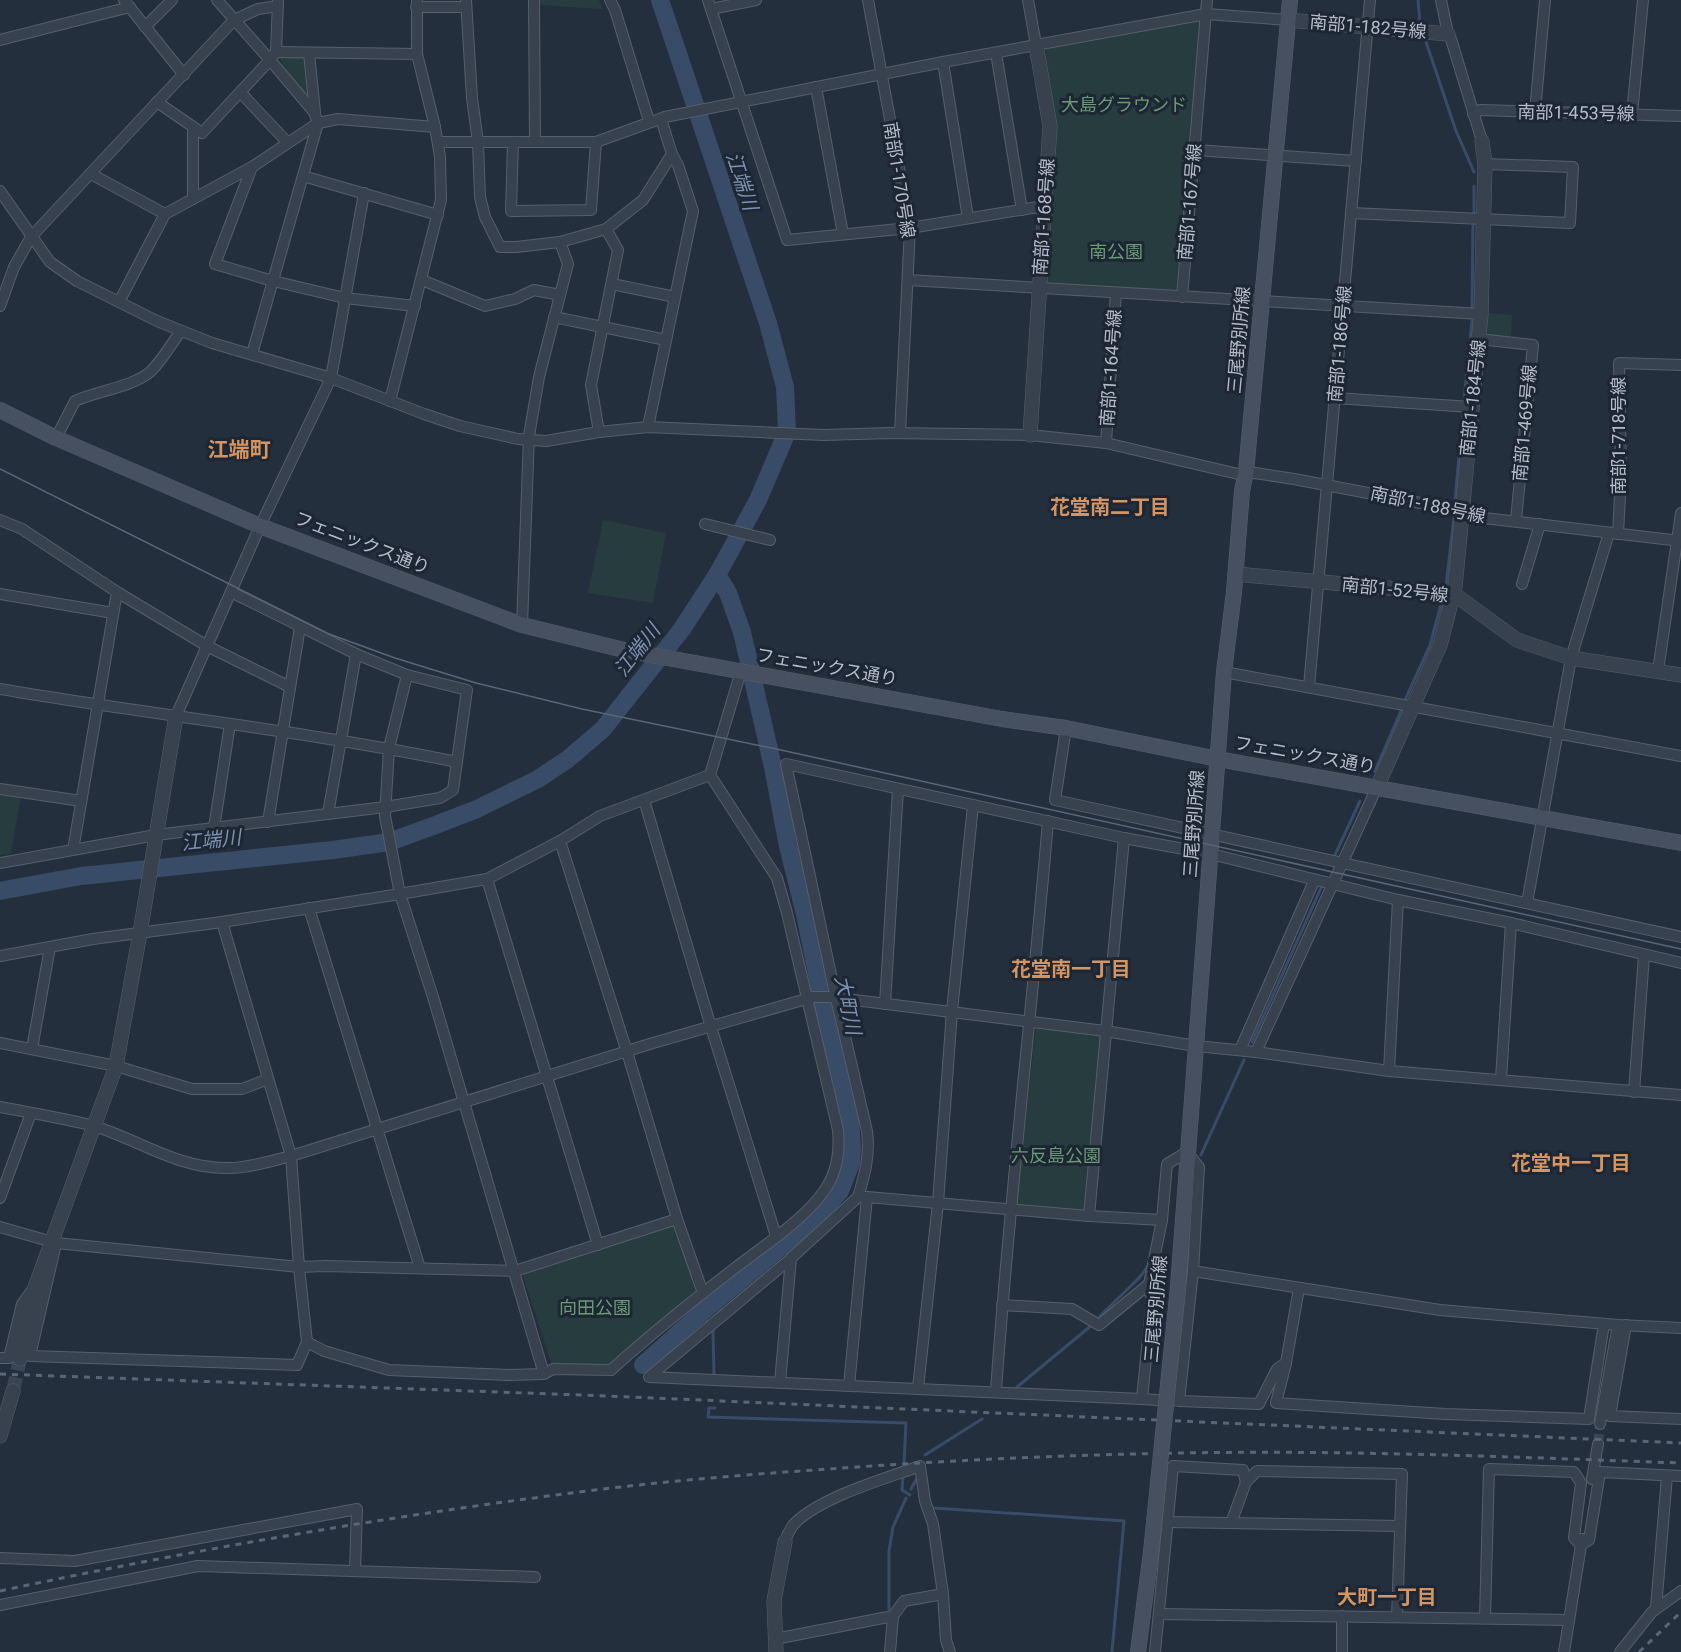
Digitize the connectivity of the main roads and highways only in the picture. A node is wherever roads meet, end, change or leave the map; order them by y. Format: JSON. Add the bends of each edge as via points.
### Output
{"nodes":[{"id":1,"x":1290,"y":0,"type":"edge"},
{"id":2,"x":0,"y":410,"type":"edge"},
{"id":3,"x":1218,"y":759,"type":"junction"},
{"id":4,"x":1681,"y":843,"type":"edge"},
{"id":5,"x":1138,"y":1652,"type":"edge"}],
"edges":[{"from":1,"to":3,"type":"main road","name":"三尾野別所線"},
{"from":2,"to":3,"type":"main road","name":"フェニックス通り","via":[[260,526],[522,625],[624,650],[1066,728]]},
{"from":3,"to":4,"type":"main road","name":"フェニックス通り"},
{"from":3,"to":5,"type":"main road","name":"三尾野別所線","bridge":true,"via":[[1178,1287]]}]}
